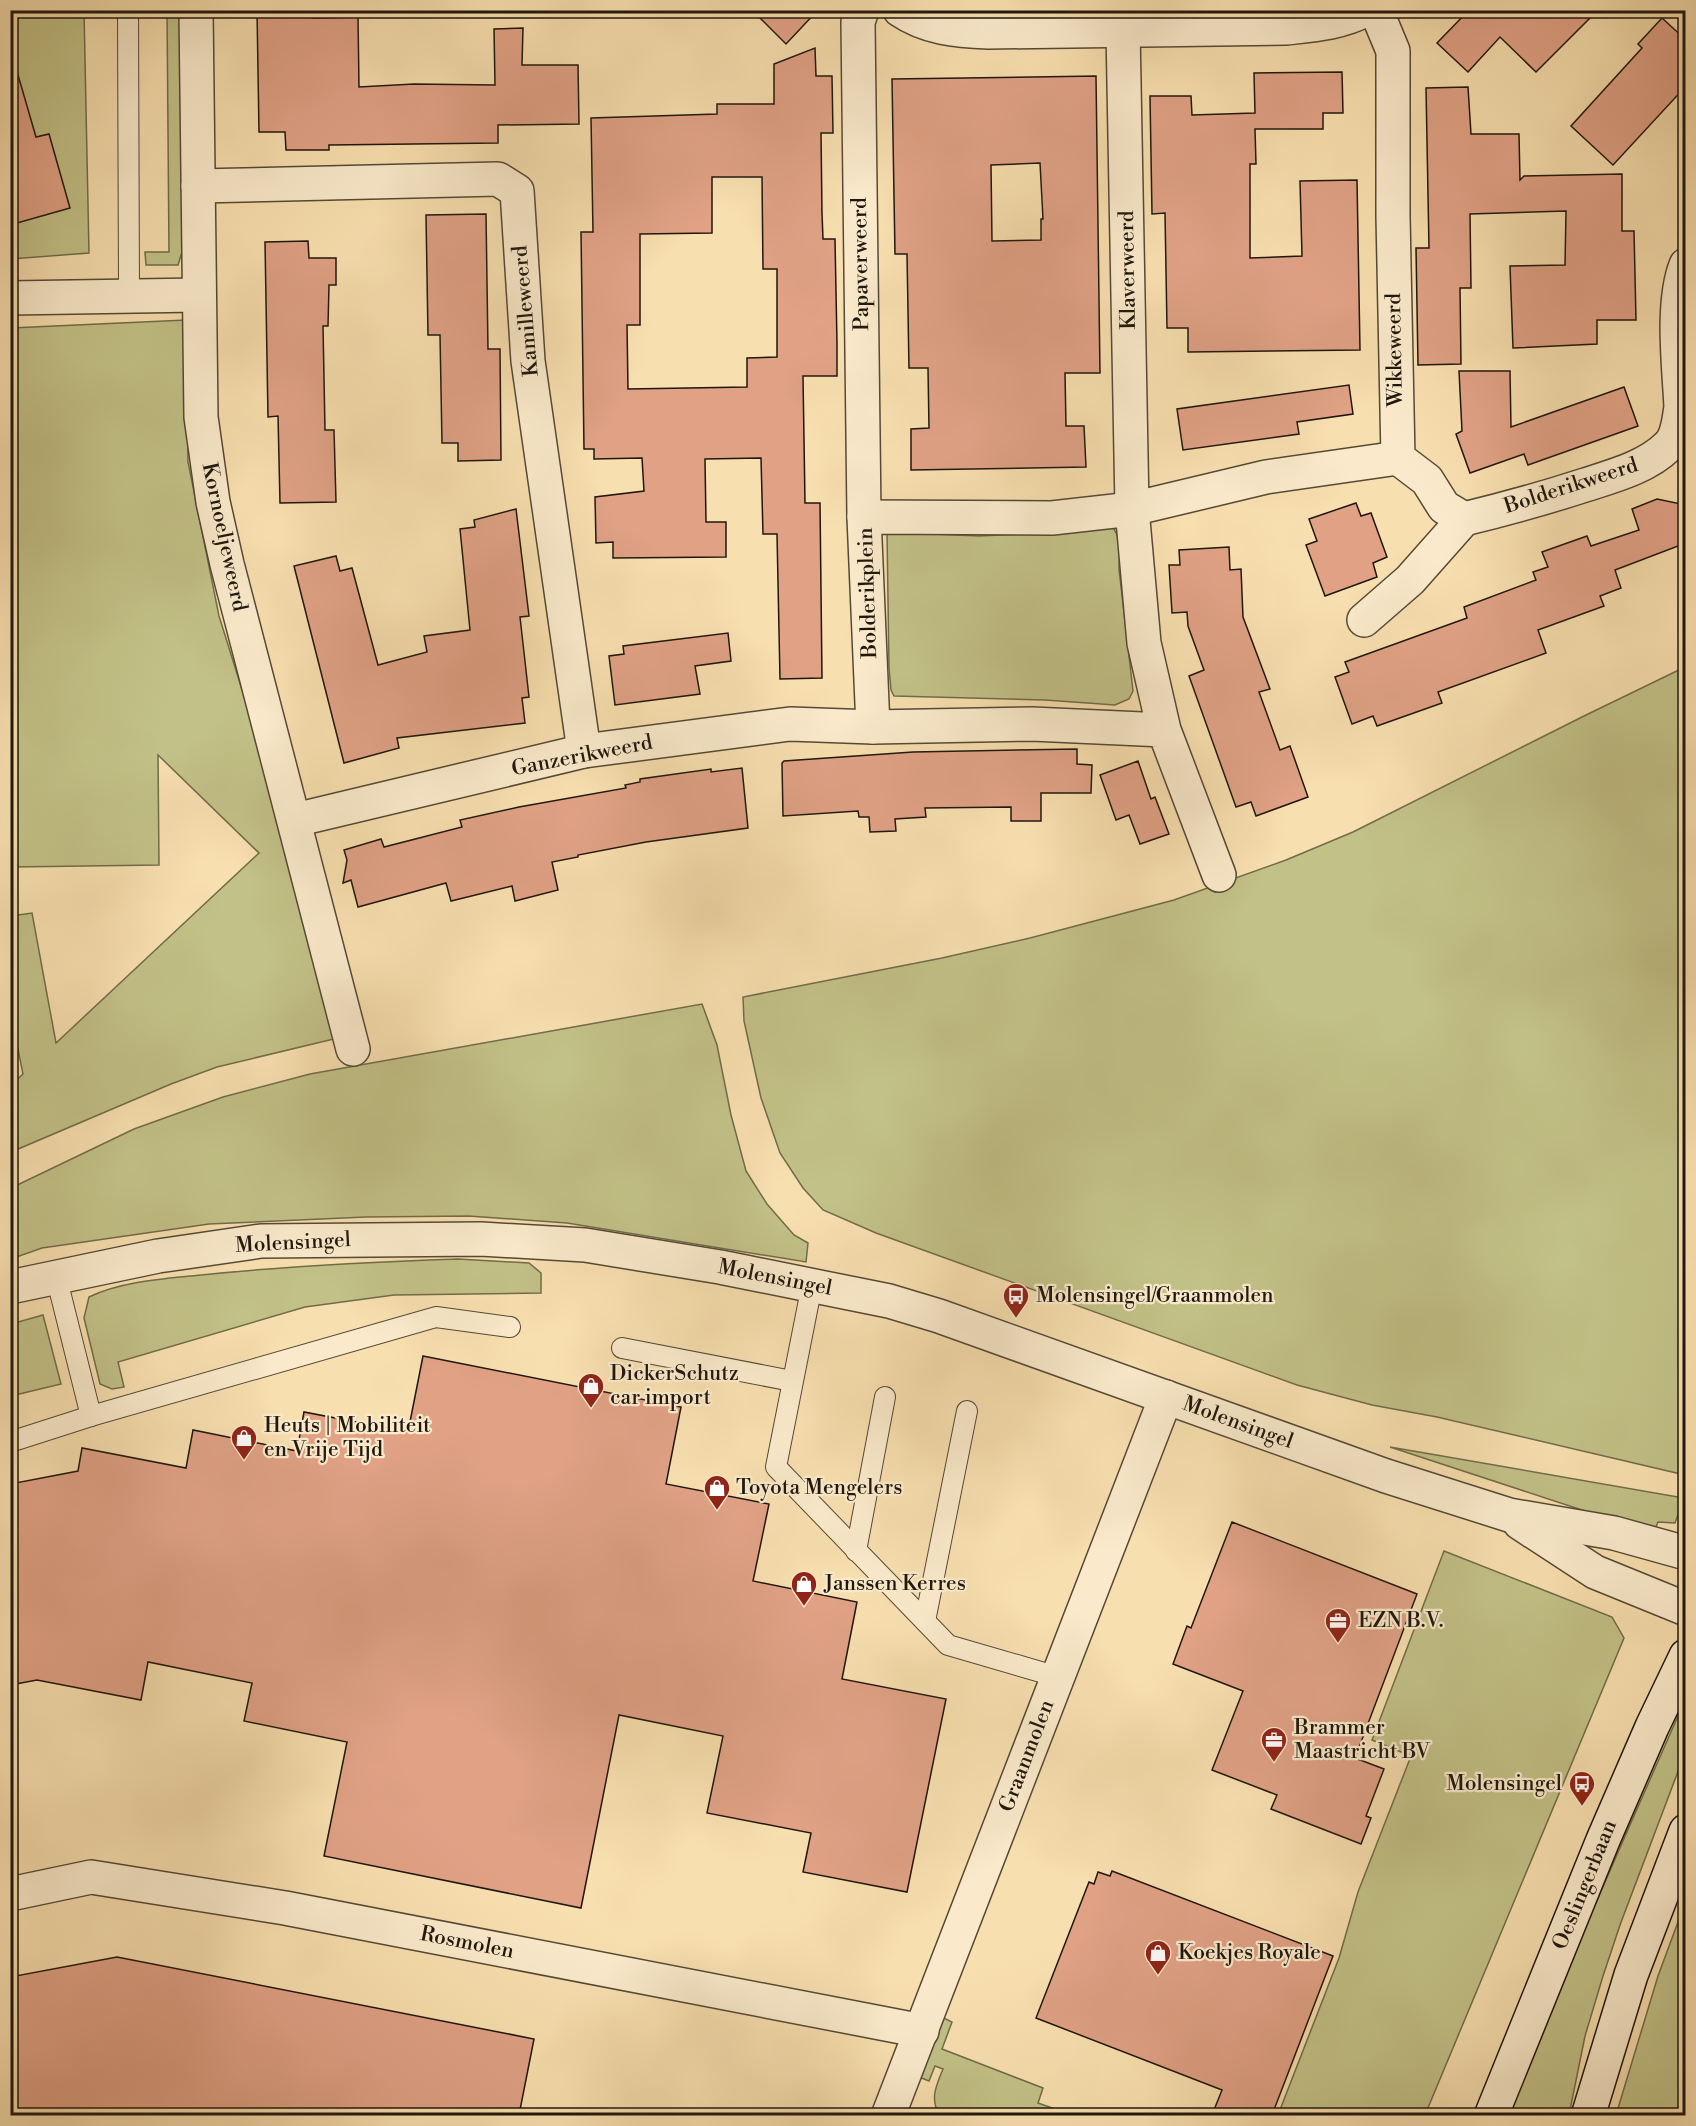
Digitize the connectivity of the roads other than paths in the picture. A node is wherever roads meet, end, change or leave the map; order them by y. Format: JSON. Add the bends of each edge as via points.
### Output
{"nodes":[{"id":1,"x":128,"y":10,"type":"edge"},
{"id":2,"x":196,"y":10,"type":"edge"},
{"id":3,"x":862,"y":10,"type":"edge"},
{"id":4,"x":900,"y":10,"type":"edge"},
{"id":5,"x":1365,"y":10,"type":"edge"},
{"id":6,"x":1376,"y":10,"type":"edge"},
{"id":7,"x":1123,"y":30,"type":"junction"},
{"id":8,"x":198,"y":186,"type":"junction"},
{"id":9,"x":1686,"y":265,"type":"edge"},
{"id":10,"x":199,"y":295,"type":"junction"},
{"id":11,"x":129,"y":296,"type":"junction"},
{"id":12,"x":10,"y":298,"type":"edge"},
{"id":13,"x":1682,"y":366,"type":"edge"},
{"id":14,"x":1678,"y":452,"type":"edge"},
{"id":15,"x":1398,"y":458,"type":"junction"},
{"id":16,"x":1132,"y":509,"type":"junction"},
{"id":17,"x":864,"y":517,"type":"junction"},
{"id":18,"x":1464,"y":519,"type":"junction"},
{"id":19,"x":1364,"y":620,"type":"dead end"},
{"id":20,"x":873,"y":727,"type":"junction"},
{"id":21,"x":1164,"y":730,"type":"junction"},
{"id":22,"x":584,"y":751,"type":"junction"},
{"id":23,"x":295,"y":820,"type":"junction"},
{"id":24,"x":1219,"y":875,"type":"dead end"},
{"id":25,"x":353,"y":1049,"type":"dead end"},
{"id":26,"x":56,"y":1276,"type":"junction"},
{"id":27,"x":812,"y":1285,"type":"junction"},
{"id":28,"x":10,"y":1287,"type":"edge"},
{"id":29,"x":510,"y":1327,"type":"dead end"},
{"id":30,"x":622,"y":1348,"type":"dead end"},
{"id":31,"x":792,"y":1382,"type":"junction"},
{"id":32,"x":885,"y":1397,"type":"dead end"},
{"id":33,"x":1166,"y":1397,"type":"junction"},
{"id":34,"x":967,"y":1411,"type":"dead end"},
{"id":35,"x":91,"y":1416,"type":"junction"},
{"id":36,"x":10,"y":1442,"type":"edge"},
{"id":37,"x":1509,"y":1515,"type":"junction"},
{"id":38,"x":856,"y":1551,"type":"junction"},
{"id":39,"x":1686,"y":1553,"type":"edge"},
{"id":40,"x":1686,"y":1609,"type":"edge"},
{"id":41,"x":925,"y":1621,"type":"junction"},
{"id":42,"x":1686,"y":1656,"type":"edge"},
{"id":43,"x":1058,"y":1677,"type":"junction"},
{"id":44,"x":1686,"y":1831,"type":"edge"},
{"id":45,"x":10,"y":1894,"type":"edge"},
{"id":46,"x":922,"y":2031,"type":"junction"},
{"id":47,"x":888,"y":2115,"type":"edge"},
{"id":48,"x":1491,"y":2115,"type":"edge"},
{"id":49,"x":1588,"y":2115,"type":"edge"}],
"edges":[{"from":1,"to":11,"type":"lane"},
{"from":2,"to":8,"type":"street","name":"Kornoeljeweerd"},
{"from":3,"to":17,"type":"street","name":"Papaverweerd","via":[[858,22]]},
{"from":4,"to":7,"type":"street","via":[[914,20],[966,31]]},
{"from":5,"to":7,"type":"street","via":[[1351,18],[1286,28]]},
{"from":6,"to":15,"type":"street","name":"Wikkeweerd","via":[[1393,51]]},
{"from":7,"to":16,"type":"street","name":"Klaverweerd"},
{"from":8,"to":10,"type":"street","name":"Kornoeljeweerd"},
{"from":8,"to":22,"type":"street","name":"Kamilleweerd","via":[[498,179],[517,191],[528,361]]},
{"from":9,"to":13,"type":"street","name":"Bolderikweerd","via":[[1678,304]]},
{"from":10,"to":11,"type":"street"},
{"from":10,"to":23,"type":"street","name":"Kornoeljeweerd","via":[[201,417],[213,502]]},
{"from":11,"to":12,"type":"street"},
{"from":13,"to":14,"type":"street","name":"Bolderikweerd"},
{"from":14,"to":18,"type":"street","name":"Bolderikweerd","via":[[1524,504]]},
{"from":15,"to":16,"type":"street","via":[[1266,477]]},
{"from":15,"to":18,"type":"street","via":[[1427,480],[1444,507]]},
{"from":16,"to":17,"type":"street","name":"Bolderikplein","via":[[1052,518]]},
{"from":16,"to":21,"type":"street","via":[[1144,643]]},
{"from":17,"to":20,"type":"street","name":"Bolderikplein"},
{"from":18,"to":19,"type":"street","via":[[1410,580]]},
{"from":20,"to":21,"type":"street","via":[[1032,724]]},
{"from":20,"to":22,"type":"street","name":"Ganzerikweerd","via":[[790,724]]},
{"from":21,"to":24,"type":"street"},
{"from":22,"to":23,"type":"street","name":"Ganzerikweerd"},
{"from":23,"to":25,"type":"street","name":"Kornoeljeweerd"},
{"from":26,"to":27,"type":"street","name":"Molensingel","via":[[261,1241],[481,1239],[585,1245]]},
{"from":26,"to":28,"type":"street","name":"Molensingel"},
{"from":26,"to":35,"type":"lane"},
{"from":27,"to":31,"type":"lane"},
{"from":27,"to":33,"type":"street","name":"Molensingel","via":[[939,1316]]},
{"from":29,"to":35,"type":"lane","via":[[436,1317]]},
{"from":30,"to":31,"type":"lane"},
{"from":31,"to":38,"type":"lane","via":[[776,1467]]},
{"from":32,"to":38,"type":"lane"},
{"from":33,"to":37,"type":"street","name":"Molensingel","via":[[1386,1476]]},
{"from":33,"to":43,"type":"street","name":"Graanmolen"},
{"from":34,"to":41,"type":"lane"},
{"from":35,"to":36,"type":"lane"},
{"from":37,"to":39,"type":"street","name":"Molensingel","via":[[1614,1533]]},
{"from":37,"to":40,"type":"street","name":"Molensingel","via":[[1595,1572]]},
{"from":38,"to":41,"type":"lane"},
{"from":41,"to":43,"type":"lane","via":[[948,1645]]},
{"from":42,"to":48,"type":"street","name":"Oeslingerbaan","via":[[1607,1830]]},
{"from":43,"to":46,"type":"street","name":"Graanmolen"},
{"from":44,"to":49,"type":"street","via":[[1631,1975]]},
{"from":45,"to":46,"type":"street","name":"Rosmolen","via":[[91,1877],[285,1908]]},
{"from":46,"to":47,"type":"street","name":"Graanmolen"}]}
